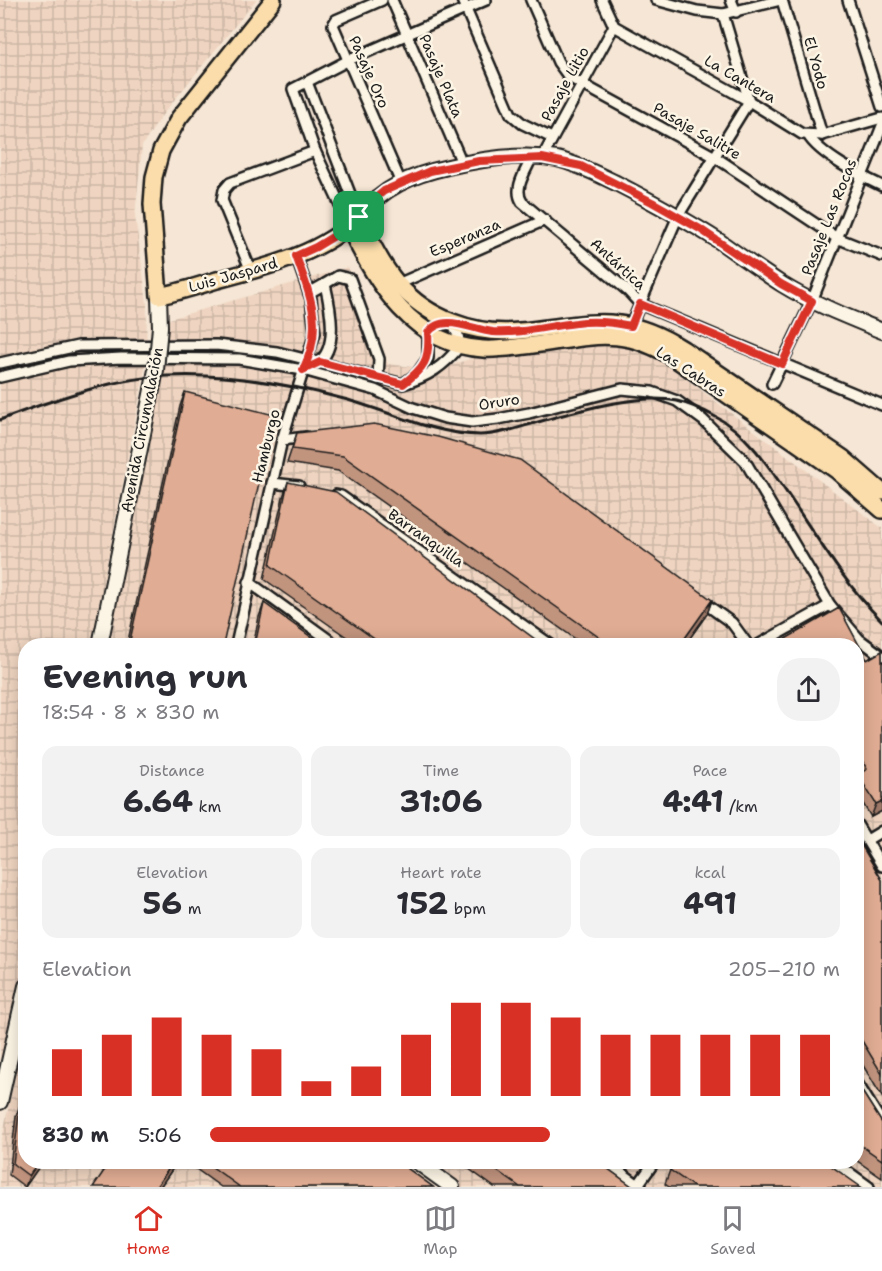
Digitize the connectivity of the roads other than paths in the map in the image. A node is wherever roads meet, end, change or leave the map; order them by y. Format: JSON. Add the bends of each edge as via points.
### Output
{"nodes":[{"id":1,"x":273,"y":0,"type":"edge"},
{"id":2,"x":382,"y":0,"type":"edge"},
{"id":3,"x":392,"y":0,"type":"edge"},
{"id":4,"x":486,"y":0,"type":"edge"},
{"id":5,"x":531,"y":0,"type":"edge"},
{"id":6,"x":602,"y":0,"type":"edge"},
{"id":7,"x":656,"y":0,"type":"edge"},
{"id":8,"x":730,"y":0,"type":"edge"},
{"id":9,"x":781,"y":0,"type":"edge"},
{"id":10,"x":848,"y":0,"type":"edge"},
{"id":11,"x":668,"y":2,"type":"edge"},
{"id":12,"x":464,"y":4,"type":"edge"},
{"id":13,"x":736,"y":12,"type":"junction"},
{"id":14,"x":723,"y":14,"type":"junction"},
{"id":15,"x":614,"y":26,"type":"junction"},
{"id":16,"x":406,"y":34,"type":"junction"},
{"id":17,"x":349,"y":60,"type":"junction"},
{"id":18,"x":307,"y":82,"type":"junction"},
{"id":19,"x":582,"y":84,"type":"junction"},
{"id":20,"x":749,"y":101,"type":"junction"},
{"id":21,"x":882,"y":107,"type":"edge"},
{"id":22,"x":882,"y":118,"type":"edge"},
{"id":23,"x":882,"y":126,"type":"edge"},
{"id":24,"x":808,"y":135,"type":"junction"},
{"id":25,"x":822,"y":135,"type":"junction"},
{"id":26,"x":552,"y":138,"type":"junction"},
{"id":27,"x":315,"y":151,"type":"junction"},
{"id":28,"x":715,"y":157,"type":"junction"},
{"id":29,"x":537,"y":158,"type":"junction"},
{"id":30,"x":462,"y":164,"type":"junction"},
{"id":31,"x":861,"y":177,"type":"junction"},
{"id":32,"x":401,"y":183,"type":"junction"},
{"id":33,"x":882,"y":186,"type":"edge"},
{"id":34,"x":678,"y":216,"type":"junction"},
{"id":35,"x":545,"y":220,"type":"junction"},
{"id":36,"x":354,"y":222,"type":"junction"},
{"id":37,"x":837,"y":238,"type":"junction"},
{"id":38,"x":296,"y":256,"type":"junction"},
{"id":39,"x":882,"y":256,"type":"edge"},
{"id":40,"x":251,"y":272,"type":"junction"},
{"id":41,"x":325,"y":284,"type":"junction"},
{"id":42,"x":398,"y":284,"type":"junction"},
{"id":43,"x":309,"y":292,"type":"junction"},
{"id":44,"x":159,"y":296,"type":"junction"},
{"id":45,"x":812,"y":301,"type":"junction"},
{"id":46,"x":640,"y":304,"type":"junction"},
{"id":47,"x":452,"y":322,"type":"junction"},
{"id":48,"x":631,"y":326,"type":"junction"},
{"id":49,"x":882,"y":331,"type":"edge"},
{"id":50,"x":428,"y":333,"type":"junction"},
{"id":51,"x":460,"y":346,"type":"junction"},
{"id":52,"x":308,"y":359,"type":"junction"},
{"id":53,"x":320,"y":362,"type":"junction"},
{"id":54,"x":0,"y":363,"type":"edge"},
{"id":55,"x":782,"y":364,"type":"junction"},
{"id":56,"x":303,"y":370,"type":"junction"},
{"id":57,"x":0,"y":377,"type":"edge"},
{"id":58,"x":378,"y":379,"type":"junction"},
{"id":59,"x":403,"y":384,"type":"junction"},
{"id":60,"x":772,"y":384,"type":"dead end"},
{"id":61,"x":882,"y":405,"type":"edge"},
{"id":62,"x":318,"y":435,"type":"edge"},
{"id":63,"x":282,"y":440,"type":"junction"},
{"id":64,"x":272,"y":483,"type":"junction"},
{"id":65,"x":307,"y":488,"type":"edge"},
{"id":66,"x":882,"y":492,"type":"edge"},
{"id":67,"x":330,"y":494,"type":"edge"},
{"id":68,"x":882,"y":510,"type":"edge"},
{"id":69,"x":249,"y":582,"type":"junction"},
{"id":70,"x":694,"y":596,"type":"edge"},
{"id":71,"x":830,"y":604,"type":"junction"},
{"id":72,"x":100,"y":638,"type":"edge"},
{"id":73,"x":237,"y":638,"type":"edge"},
{"id":74,"x":326,"y":638,"type":"edge"},
{"id":75,"x":541,"y":638,"type":"edge"},
{"id":76,"x":743,"y":638,"type":"edge"},
{"id":77,"x":770,"y":638,"type":"edge"},
{"id":78,"x":858,"y":638,"type":"edge"},
{"id":79,"x":864,"y":643,"type":"edge"},
{"id":80,"x":882,"y":656,"type":"edge"},
{"id":81,"x":882,"y":831,"type":"edge"},
{"id":82,"x":864,"y":835,"type":"edge"},
{"id":83,"x":867,"y":840,"type":"junction"},
{"id":84,"x":882,"y":866,"type":"edge"},
{"id":85,"x":18,"y":1022,"type":"edge"},
{"id":86,"x":864,"y":1094,"type":"edge"},
{"id":87,"x":0,"y":1102,"type":"edge"},
{"id":88,"x":882,"y":1123,"type":"edge"},
{"id":89,"x":427,"y":1169,"type":"edge"},
{"id":90,"x":616,"y":1169,"type":"edge"},
{"id":91,"x":650,"y":1169,"type":"edge"},
{"id":92,"x":844,"y":1169,"type":"edge"},
{"id":93,"x":640,"y":1186,"type":"edge"},
{"id":94,"x":452,"y":1187,"type":"edge"},
{"id":95,"x":869,"y":1187,"type":"edge"}],
"edges":[{"from":1,"to":44,"type":"main road","name":"Avenida Circunvalación","via":[[179,117],[161,152],[152,204]]},
{"from":2,"to":17,"type":"street","name":"Pasaje Oro","via":[[333,23]]},
{"from":3,"to":16,"type":"street","name":"Pasaje Plata"},
{"from":4,"to":12,"type":"street"},
{"from":5,"to":19,"type":"street","name":"Pasaje Salitre","via":[[561,67]]},
{"from":6,"to":15,"type":"street"},
{"from":7,"to":11,"type":"street"},
{"from":8,"to":13,"type":"street"},
{"from":9,"to":13,"type":"street"},
{"from":9,"to":25,"type":"street","name":"El Yodo"},
{"from":10,"to":21,"type":"street"},
{"from":11,"to":14,"type":"street"},
{"from":12,"to":16,"type":"street"},
{"from":12,"to":26,"type":"street","via":[[511,114]]},
{"from":13,"to":14,"type":"street"},
{"from":14,"to":20,"type":"street"},
{"from":15,"to":19,"type":"street","name":"Pasaje Litio"},
{"from":15,"to":20,"type":"street","name":"La Cantera"},
{"from":16,"to":17,"type":"street"},
{"from":16,"to":30,"type":"street","name":"Pasaje Plata"},
{"from":17,"to":18,"type":"street"},
{"from":17,"to":32,"type":"street","name":"Pasaje Oro"},
{"from":18,"to":27,"type":"street","name":"Las Cabras","via":[[293,89]]},
{"from":18,"to":36,"type":"street","name":"Las Cabras"},
{"from":19,"to":26,"type":"street","name":"Pasaje Litio"},
{"from":19,"to":28,"type":"street","name":"Pasaje Salitre"},
{"from":20,"to":24,"type":"street","name":"La Cantera"},
{"from":20,"to":28,"type":"street"},
{"from":22,"to":25,"type":"street","name":"La Cantera"},
{"from":23,"to":31,"type":"street","name":"Pasaje Las Rocas"},
{"from":24,"to":25,"type":"street","name":"La Cantera"},
{"from":24,"to":31,"type":"street","via":[[818,147]]},
{"from":26,"to":29,"type":"street","name":"Pasaje Litio"},
{"from":27,"to":36,"type":"street","name":"Las Cabras","via":[[343,211]]},
{"from":27,"to":40,"type":"street","via":[[230,183],[224,190],[222,200]]},
{"from":28,"to":34,"type":"street"},
{"from":28,"to":37,"type":"street","name":"Pasaje Salitre"},
{"from":29,"to":30,"type":"street","name":"Luis Jaspard"},
{"from":29,"to":34,"type":"street","name":"Luis Jaspard","via":[[581,166]]},
{"from":29,"to":35,"type":"street","name":"Antártica","via":[[517,189],[522,202]]},
{"from":30,"to":32,"type":"street","name":"Luis Jaspard"},
{"from":31,"to":33,"type":"street"},
{"from":31,"to":37,"type":"street","name":"Pasaje Las Rocas"},
{"from":32,"to":36,"type":"street","name":"Luis Jaspard","via":[[377,197]]},
{"from":34,"to":45,"type":"street","name":"Luis Jaspard"},
{"from":34,"to":46,"type":"street"},
{"from":35,"to":42,"type":"street","name":"Esperanza"},
{"from":35,"to":46,"type":"street","name":"Antártica"},
{"from":36,"to":38,"type":"main road","name":"Luis Jaspard"},
{"from":36,"to":42,"type":"main road","name":"Las Cabras"},
{"from":36,"to":50,"type":"main road","name":"Las Cabras","via":[[368,266],[397,307]]},
{"from":37,"to":39,"type":"street","name":"Pasaje Salitre"},
{"from":37,"to":45,"type":"street","name":"Pasaje Las Rocas"},
{"from":38,"to":40,"type":"main road","name":"Luis Jaspard"},
{"from":38,"to":43,"type":"street","name":"Hamburgo"},
{"from":40,"to":44,"type":"main road","name":"Luis Jaspard"},
{"from":41,"to":43,"type":"street"},
{"from":41,"to":53,"type":"street","via":[[331,331]]},
{"from":41,"to":58,"type":"street","via":[[338,276],[350,279],[379,359]]},
{"from":42,"to":47,"type":"main road","name":"Las Cabras","via":[[417,302]]},
{"from":43,"to":52,"type":"street","name":"Hamburgo","via":[[315,333]]},
{"from":44,"to":72,"type":"street","name":"Avenida Circunvalación","bridge":true,"via":[[156,370]]},
{"from":45,"to":49,"type":"street","name":"Luis Jaspard"},
{"from":45,"to":55,"type":"street","name":"Pasaje Las Rocas"},
{"from":46,"to":48,"type":"street"},
{"from":46,"to":55,"type":"street","name":"Antártica"},
{"from":47,"to":48,"type":"main road","name":"Las Cabras","via":[[478,330],[506,332],[591,322]]},
{"from":47,"to":50,"type":"street","via":[[436,326]]},
{"from":47,"to":51,"type":"street"},
{"from":48,"to":66,"type":"main road","name":"Las Cabras","via":[[682,349],[843,458]]},
{"from":50,"to":51,"type":"main road","name":"Las Cabras"},
{"from":50,"to":59,"type":"street","via":[[428,358],[417,374]]},
{"from":51,"to":59,"type":"street","via":[[435,372]]},
{"from":51,"to":68,"type":"main road","name":"Las Cabras","via":[[484,349],[601,336],[627,338],[652,346],[836,470]]},
{"from":52,"to":53,"type":"street"},
{"from":52,"to":54,"type":"street","via":[[234,346],[119,344],[78,346]]},
{"from":52,"to":56,"type":"street","name":"Hamburgo"},
{"from":53,"to":56,"type":"street"},
{"from":53,"to":58,"type":"street"},
{"from":55,"to":60,"type":"street","name":"Pasaje Las Rocas"},
{"from":55,"to":61,"type":"street","name":"Antártica"},
{"from":56,"to":57,"type":"street","name":"Oruro","via":[[239,359],[121,358],[69,361]]},
{"from":56,"to":63,"type":"street","name":"Hamburgo"},
{"from":56,"to":71,"type":"street","name":"Oruro","via":[[375,390],[445,418],[472,422],[529,413],[622,389],[652,392],[677,401],[745,461]]},
{"from":58,"to":59,"type":"street"},
{"from":62,"to":63,"type":"street"},
{"from":63,"to":64,"type":"street","name":"Hamburgo"},
{"from":64,"to":65,"type":"street"},
{"from":64,"to":69,"type":"street","name":"Hamburgo"},
{"from":67,"to":75,"type":"street","name":"Barranquilla","via":[[341,496]]},
{"from":69,"to":73,"type":"street","name":"Hamburgo"},
{"from":69,"to":74,"type":"street"},
{"from":70,"to":76,"type":"street","via":[[732,623]]},
{"from":71,"to":77,"type":"street"},
{"from":71,"to":78,"type":"street","name":"Oruro"},
{"from":79,"to":80,"type":"street","name":"Oruro"},
{"from":81,"to":83,"type":"street"},
{"from":82,"to":83,"type":"street"},
{"from":83,"to":84,"type":"street"},
{"from":85,"to":87,"type":"street"},
{"from":86,"to":88,"type":"street"},
{"from":89,"to":94,"type":"street"},
{"from":90,"to":93,"type":"street"},
{"from":91,"to":93,"type":"street"},
{"from":92,"to":95,"type":"street"}]}
